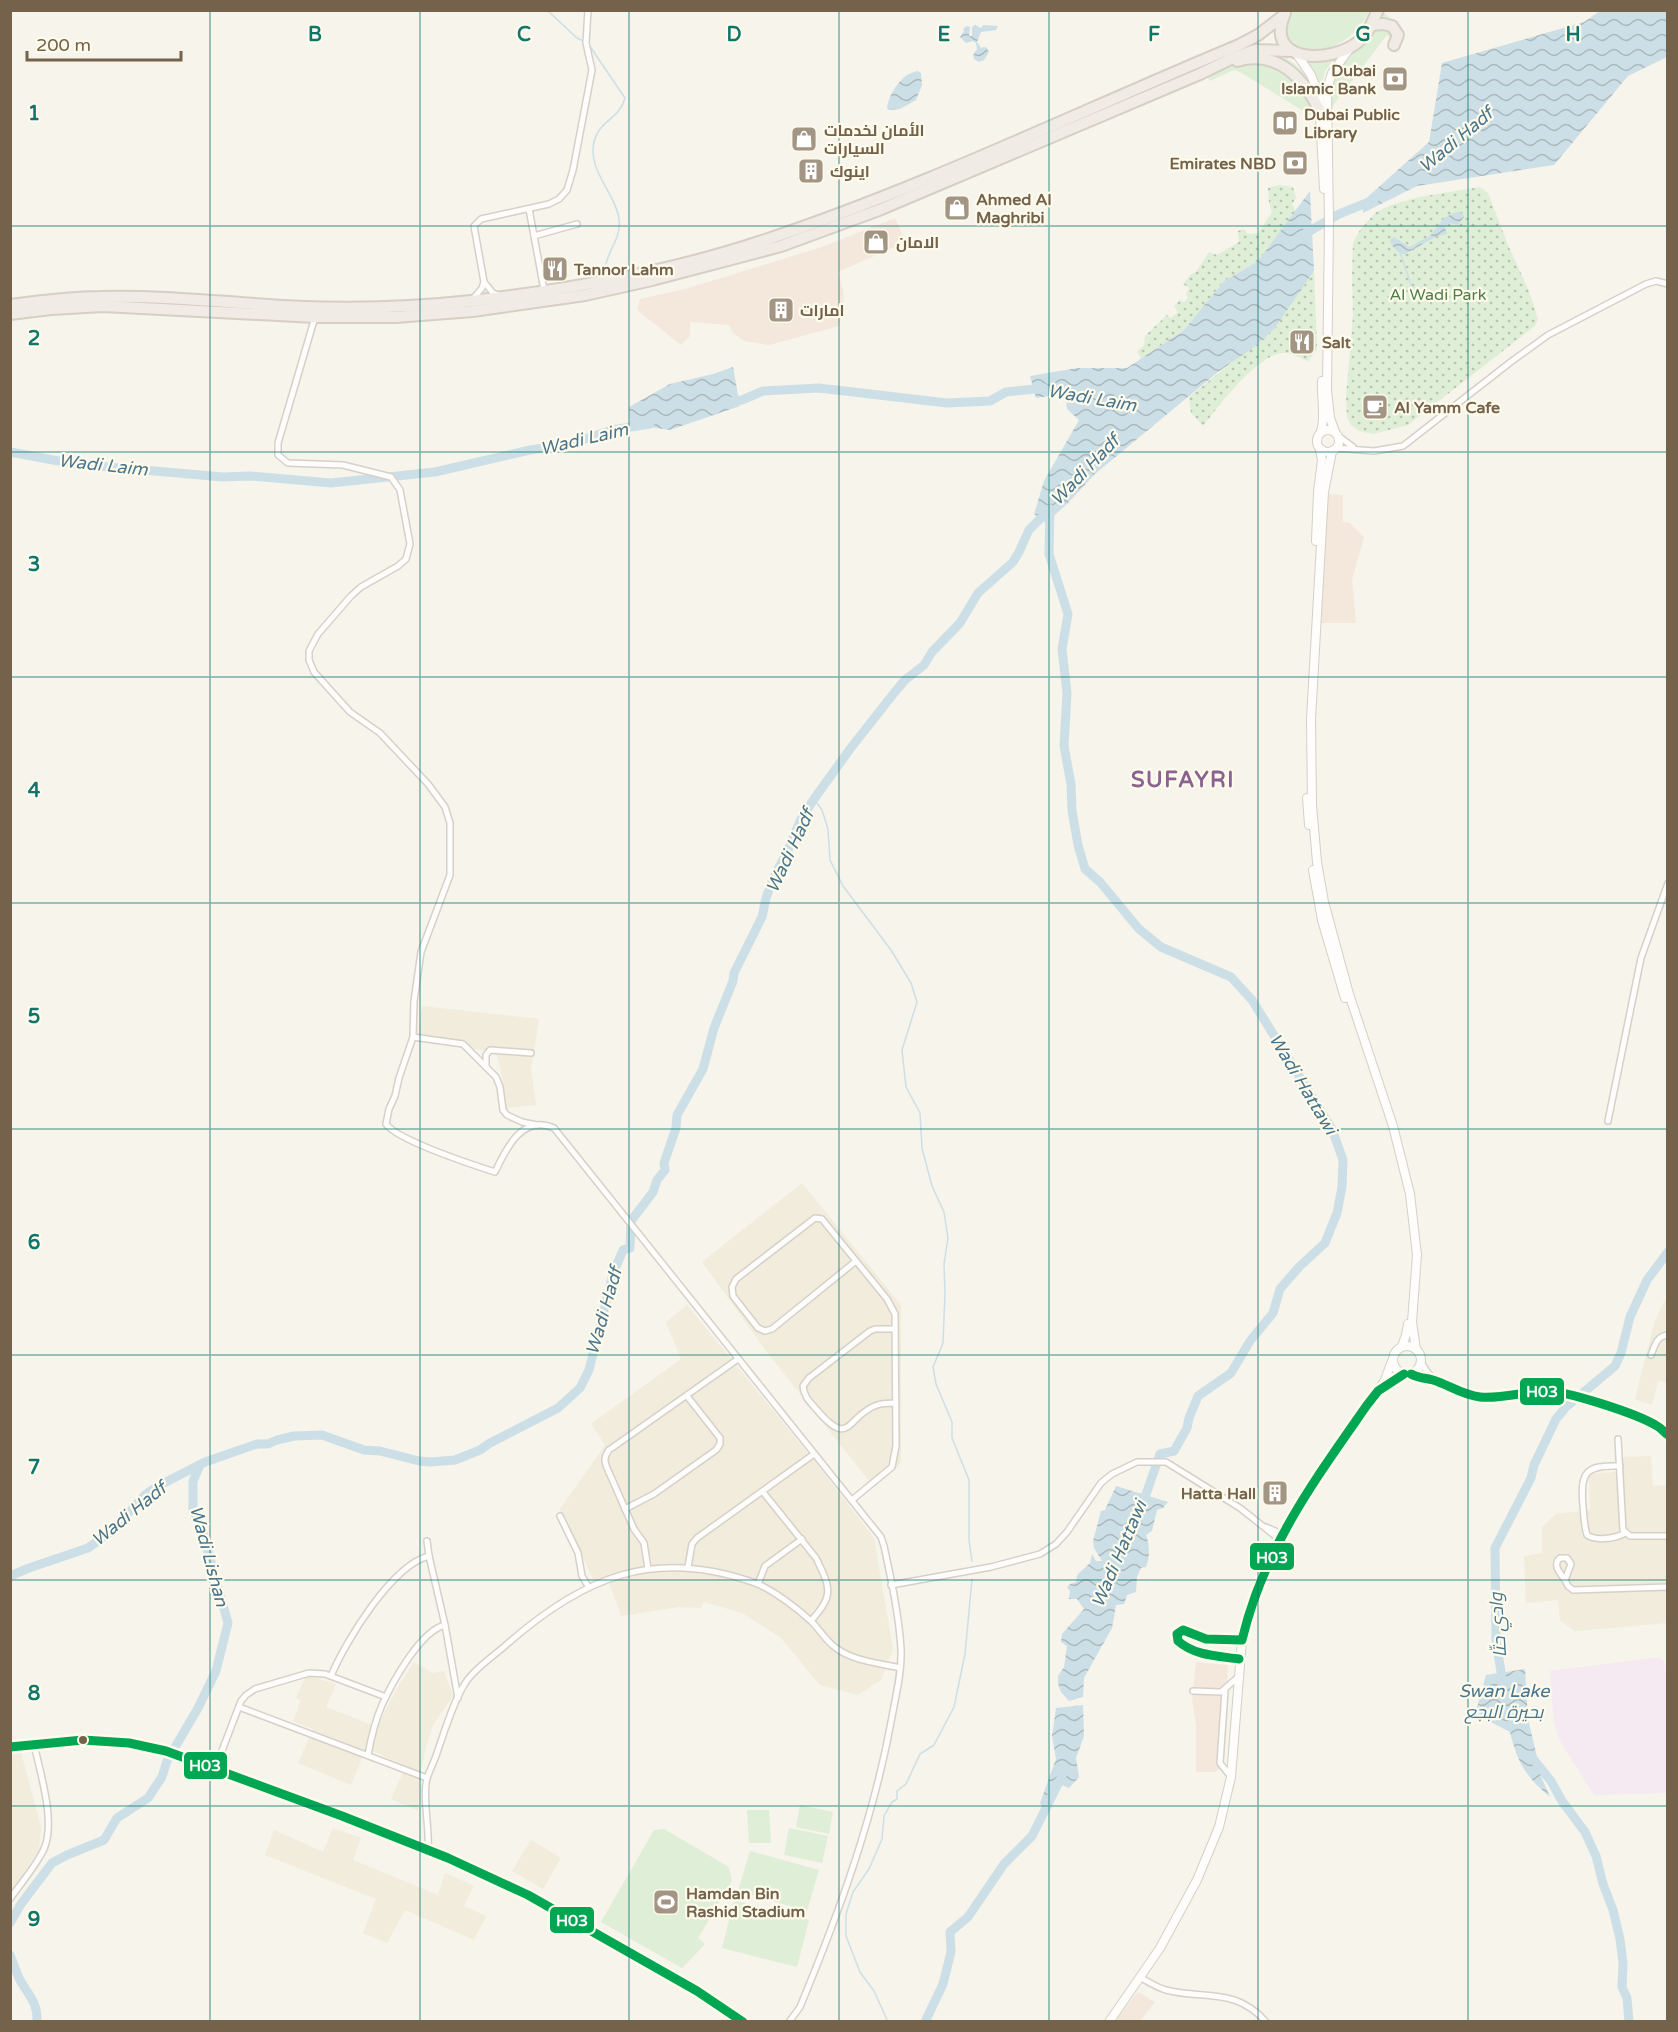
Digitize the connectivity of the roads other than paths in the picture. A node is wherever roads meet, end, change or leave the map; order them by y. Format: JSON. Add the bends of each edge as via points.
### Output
{"nodes":[{"id":1,"x":588,"y":10,"type":"edge"},
{"id":2,"x":1377,"y":12,"type":"edge"},
{"id":3,"x":1285,"y":13,"type":"edge"},
{"id":4,"x":1372,"y":25,"type":"junction"},
{"id":5,"x":1394,"y":45,"type":"dead end"},
{"id":6,"x":1351,"y":47,"type":"junction"},
{"id":7,"x":1294,"y":52,"type":"junction"},
{"id":8,"x":1219,"y":65,"type":"junction"},
{"id":9,"x":1321,"y":113,"type":"junction"},
{"id":10,"x":1327,"y":197,"type":"junction"},
{"id":11,"x":529,"y":209,"type":"junction"},
{"id":12,"x":1327,"y":223,"type":"junction"},
{"id":13,"x":577,"y":224,"type":"dead end"},
{"id":14,"x":534,"y":236,"type":"junction"},
{"id":15,"x":696,"y":259,"type":"junction"},
{"id":16,"x":667,"y":276,"type":"junction"},
{"id":17,"x":484,"y":282,"type":"junction"},
{"id":18,"x":1668,"y":284,"type":"edge"},
{"id":19,"x":544,"y":290,"type":"junction"},
{"id":20,"x":501,"y":296,"type":"junction"},
{"id":21,"x":472,"y":300,"type":"junction"},
{"id":22,"x":10,"y":305,"type":"edge"},
{"id":23,"x":10,"y":314,"type":"edge"},
{"id":24,"x":315,"y":317,"type":"junction"},
{"id":25,"x":1321,"y":432,"type":"junction"},
{"id":26,"x":1336,"y":434,"type":"junction"},
{"id":27,"x":1357,"y":449,"type":"junction"},
{"id":28,"x":1320,"y":450,"type":"junction"},
{"id":29,"x":1334,"y":450,"type":"junction"},
{"id":30,"x":1668,"y":883,"type":"edge"},
{"id":31,"x":413,"y":1037,"type":"junction"},
{"id":32,"x":531,"y":1053,"type":"dead end"},
{"id":33,"x":486,"y":1067,"type":"junction"},
{"id":34,"x":1608,"y":1121,"type":"dead end"},
{"id":35,"x":538,"y":1125,"type":"junction"},
{"id":36,"x":856,"y":1261,"type":"junction"},
{"id":37,"x":895,"y":1329,"type":"junction"},
{"id":38,"x":1668,"y":1335,"type":"edge"},
{"id":39,"x":1402,"y":1346,"type":"junction"},
{"id":40,"x":1416,"y":1349,"type":"junction"},
{"id":41,"x":1652,"y":1355,"type":"dead end"},
{"id":42,"x":738,"y":1359,"type":"junction"},
{"id":43,"x":1392,"y":1361,"type":"junction"},
{"id":44,"x":1421,"y":1361,"type":"junction"},
{"id":45,"x":1408,"y":1374,"type":"junction"},
{"id":46,"x":1434,"y":1380,"type":"junction"},
{"id":47,"x":1378,"y":1390,"type":"junction"},
{"id":48,"x":687,"y":1396,"type":"junction"},
{"id":49,"x":896,"y":1403,"type":"junction"},
{"id":50,"x":1658,"y":1426,"type":"junction"},
{"id":51,"x":1668,"y":1428,"type":"edge"},
{"id":52,"x":1668,"y":1435,"type":"edge"},
{"id":53,"x":1618,"y":1439,"type":"dead end"},
{"id":54,"x":814,"y":1454,"type":"junction"},
{"id":55,"x":1620,"y":1466,"type":"junction"},
{"id":56,"x":764,"y":1492,"type":"junction"},
{"id":57,"x":852,"y":1500,"type":"junction"},
{"id":58,"x":625,"y":1509,"type":"junction"},
{"id":59,"x":560,"y":1516,"type":"dead end"},
{"id":60,"x":1625,"y":1533,"type":"junction"},
{"id":61,"x":1281,"y":1536,"type":"junction"},
{"id":62,"x":1668,"y":1536,"type":"edge"},
{"id":63,"x":802,"y":1539,"type":"junction"},
{"id":64,"x":427,"y":1541,"type":"dead end"},
{"id":65,"x":429,"y":1557,"type":"junction"},
{"id":66,"x":688,"y":1567,"type":"junction"},
{"id":67,"x":648,"y":1569,"type":"junction"},
{"id":68,"x":1565,"y":1580,"type":"dead end"},
{"id":69,"x":758,"y":1584,"type":"junction"},
{"id":70,"x":891,"y":1585,"type":"junction"},
{"id":71,"x":588,"y":1586,"type":"junction"},
{"id":72,"x":1668,"y":1587,"type":"edge"},
{"id":73,"x":811,"y":1621,"type":"junction"},
{"id":74,"x":445,"y":1625,"type":"junction"},
{"id":75,"x":900,"y":1668,"type":"junction"},
{"id":76,"x":454,"y":1673,"type":"junction"},
{"id":77,"x":331,"y":1676,"type":"junction"},
{"id":78,"x":472,"y":1676,"type":"junction"},
{"id":79,"x":1238,"y":1678,"type":"junction"},
{"id":80,"x":1225,"y":1690,"type":"junction"},
{"id":81,"x":1193,"y":1691,"type":"dead end"},
{"id":82,"x":386,"y":1697,"type":"junction"},
{"id":83,"x":458,"y":1700,"type":"junction"},
{"id":84,"x":239,"y":1707,"type":"junction"},
{"id":85,"x":34,"y":1744,"type":"junction"},
{"id":86,"x":10,"y":1747,"type":"edge"},
{"id":87,"x":368,"y":1755,"type":"junction"},
{"id":88,"x":214,"y":1769,"type":"junction"},
{"id":89,"x":1231,"y":1777,"type":"junction"},
{"id":90,"x":427,"y":1778,"type":"junction"},
{"id":91,"x":428,"y":1851,"type":"junction"},
{"id":92,"x":10,"y":1899,"type":"edge"},
{"id":93,"x":1141,"y":1978,"type":"junction"},
{"id":94,"x":744,"y":2022,"type":"edge"},
{"id":95,"x":789,"y":2022,"type":"edge"},
{"id":96,"x":1109,"y":2022,"type":"edge"},
{"id":97,"x":1266,"y":2022,"type":"edge"}],
"edges":[{"from":1,"to":11,"type":"street","via":[[586,43],[592,70],[570,182],[559,199]]},
{"from":2,"to":4,"type":"highway"},
{"from":3,"to":7,"type":"highway","via":[[1282,39]]},
{"from":3,"to":15,"type":"highway","via":[[1239,45],[929,178],[759,242]]},
{"from":4,"to":5,"type":"highway","via":[[1392,26],[1398,35]]},
{"from":4,"to":6,"type":"highway"},
{"from":6,"to":7,"type":"highway","via":[[1319,57]]},
{"from":6,"to":10,"type":"main road","via":[[1327,89]]},
{"from":7,"to":8,"type":"highway","via":[[1255,50]]},
{"from":7,"to":9,"type":"main road","via":[[1318,88]]},
{"from":8,"to":9,"type":"highway","via":[[1254,58],[1283,66],[1302,81]]},
{"from":8,"to":16,"type":"highway","via":[[870,214],[781,246]]},
{"from":9,"to":10,"type":"main road"},
{"from":10,"to":12,"type":"main road"},
{"from":11,"to":14,"type":"street"},
{"from":11,"to":17,"type":"street","via":[[476,223]]},
{"from":12,"to":25,"type":"main road"},
{"from":12,"to":26,"type":"main road","via":[[1327,390],[1329,418]]},
{"from":13,"to":14,"type":"street"},
{"from":14,"to":19,"type":"street"},
{"from":15,"to":16,"type":"highway","via":[[686,266],[666,270]]},
{"from":15,"to":19,"type":"highway"},
{"from":16,"to":24,"type":"highway","via":[[585,295],[473,311],[396,317]]},
{"from":17,"to":20,"type":"street"},
{"from":17,"to":21,"type":"street"},
{"from":18,"to":27,"type":"street","via":[[1646,284],[1548,335],[1403,446]]},
{"from":19,"to":20,"type":"highway"},
{"from":20,"to":21,"type":"highway"},
{"from":21,"to":22,"type":"highway","via":[[327,308],[102,296]]},
{"from":23,"to":24,"type":"highway","via":[[119,306]]},
{"from":24,"to":31,"type":"street","via":[[278,455],[288,463],[343,465],[391,477],[400,490],[410,544],[406,559],[398,567],[351,596],[318,634],[309,660],[314,672],[350,712],[380,734],[428,784],[445,807],[450,823],[450,875],[419,962]]},
{"from":25,"to":26,"type":"main road","via":[[1329,430]]},
{"from":25,"to":28,"type":"main road","via":[[1317,439]]},
{"from":26,"to":27,"type":"street"},
{"from":26,"to":29,"type":"main road","via":[[1339,440]]},
{"from":27,"to":29,"type":"street"},
{"from":28,"to":29,"type":"main road"},
{"from":28,"to":39,"type":"main road","via":[[1306,719],[1307,810],[1326,936],[1405,1194],[1413,1267]]},
{"from":29,"to":40,"type":"main road","via":[[1324,492],[1311,719],[1317,862],[1350,1000],[1393,1126],[1410,1194],[1417,1255],[1412,1322]]},
{"from":30,"to":34,"type":"street","via":[[1641,958]]},
{"from":31,"to":33,"type":"street","via":[[459,1042]]},
{"from":31,"to":35,"type":"street","via":[[386,1121],[393,1132],[495,1172],[516,1135]]},
{"from":32,"to":33,"type":"street","via":[[490,1050]]},
{"from":33,"to":35,"type":"street","via":[[497,1080],[507,1115]]},
{"from":35,"to":42,"type":"street","via":[[554,1128]]},
{"from":36,"to":36,"type":"street","via":[[822,1219],[815,1218],[736,1279],[731,1292],[758,1328],[769,1330]]},
{"from":36,"to":37,"type":"street","via":[[894,1308]]},
{"from":37,"to":49,"type":"street"},
{"from":37,"to":49,"type":"street","via":[[870,1331],[808,1378],[803,1386],[805,1396],[835,1428],[844,1428],[876,1405]]},
{"from":38,"to":41,"type":"street","via":[[1657,1340]]},
{"from":39,"to":40,"type":"main road"},
{"from":39,"to":43,"type":"main road"},
{"from":40,"to":44,"type":"main road"},
{"from":42,"to":48,"type":"street"},
{"from":42,"to":54,"type":"street"},
{"from":43,"to":45,"type":"main road","via":[[1396,1370]]},
{"from":43,"to":47,"type":"main road"},
{"from":44,"to":45,"type":"main road","via":[[1416,1371]]},
{"from":44,"to":46,"type":"street"},
{"from":45,"to":46,"type":"street"},
{"from":45,"to":47,"type":"main road"},
{"from":46,"to":50,"type":"street","via":[[1477,1397],[1544,1391],[1563,1394]]},
{"from":47,"to":61,"type":"main road"},
{"from":48,"to":58,"type":"street","via":[[605,1455]]},
{"from":48,"to":58,"type":"street","via":[[720,1438],[720,1444],[654,1494]]},
{"from":49,"to":57,"type":"street","via":[[892,1467]]},
{"from":50,"to":51,"type":"street"},
{"from":50,"to":52,"type":"street"},
{"from":53,"to":55,"type":"street"},
{"from":54,"to":56,"type":"street"},
{"from":54,"to":57,"type":"street"},
{"from":55,"to":60,"type":"street"},
{"from":55,"to":60,"type":"street","via":[[1596,1468],[1586,1475],[1581,1486],[1587,1535],[1593,1539]]},
{"from":56,"to":63,"type":"street"},
{"from":56,"to":66,"type":"street","via":[[697,1538]]},
{"from":57,"to":70,"type":"street","via":[[881,1537]]},
{"from":58,"to":67,"type":"street","via":[[644,1544]]},
{"from":59,"to":71,"type":"street"},
{"from":60,"to":62,"type":"street"},
{"from":61,"to":70,"type":"street","via":[[1166,1462],[1137,1462],[1101,1484],[1067,1532],[1040,1554]]},
{"from":61,"to":79,"type":"main road","via":[[1245,1624]]},
{"from":63,"to":69,"type":"street","via":[[765,1566]]},
{"from":63,"to":73,"type":"street","via":[[816,1558],[828,1589],[825,1605]]},
{"from":64,"to":65,"type":"street"},
{"from":65,"to":74,"type":"street"},
{"from":65,"to":77,"type":"street","via":[[409,1566],[381,1596],[340,1655]]},
{"from":66,"to":67,"type":"street"},
{"from":66,"to":69,"type":"street"},
{"from":67,"to":71,"type":"street"},
{"from":68,"to":72,"type":"street","via":[[1573,1590]]},
{"from":69,"to":73,"type":"street"},
{"from":70,"to":75,"type":"street","via":[[899,1630]]},
{"from":71,"to":78,"type":"street","via":[[555,1606]]},
{"from":73,"to":75,"type":"street","via":[[843,1653]]},
{"from":74,"to":76,"type":"street"},
{"from":74,"to":82,"type":"street","via":[[422,1641]]},
{"from":75,"to":95,"type":"street","via":[[886,1751],[866,1827],[808,1987]]},
{"from":76,"to":78,"type":"street","via":[[465,1678]]},
{"from":76,"to":83,"type":"street"},
{"from":77,"to":82,"type":"street"},
{"from":77,"to":84,"type":"street","via":[[309,1673],[255,1689]]},
{"from":78,"to":83,"type":"street"},
{"from":79,"to":80,"type":"street"},
{"from":79,"to":89,"type":"main road"},
{"from":80,"to":81,"type":"street"},
{"from":80,"to":89,"type":"street","via":[[1220,1763]]},
{"from":82,"to":87,"type":"street"},
{"from":83,"to":90,"type":"street"},
{"from":84,"to":87,"type":"street"},
{"from":84,"to":88,"type":"street"},
{"from":85,"to":86,"type":"main road"},
{"from":85,"to":88,"type":"main road","via":[[97,1740],[129,1743],[166,1751]]},
{"from":85,"to":92,"type":"street","via":[[48,1830],[44,1848]]},
{"from":87,"to":90,"type":"street"},
{"from":88,"to":91,"type":"main road"},
{"from":89,"to":93,"type":"main road","via":[[1221,1819],[1202,1869]]},
{"from":90,"to":91,"type":"street"},
{"from":91,"to":94,"type":"main road","via":[[528,1895]]},
{"from":93,"to":96,"type":"main road"},
{"from":93,"to":97,"type":"street","via":[[1165,1990],[1244,2002]]}]}
